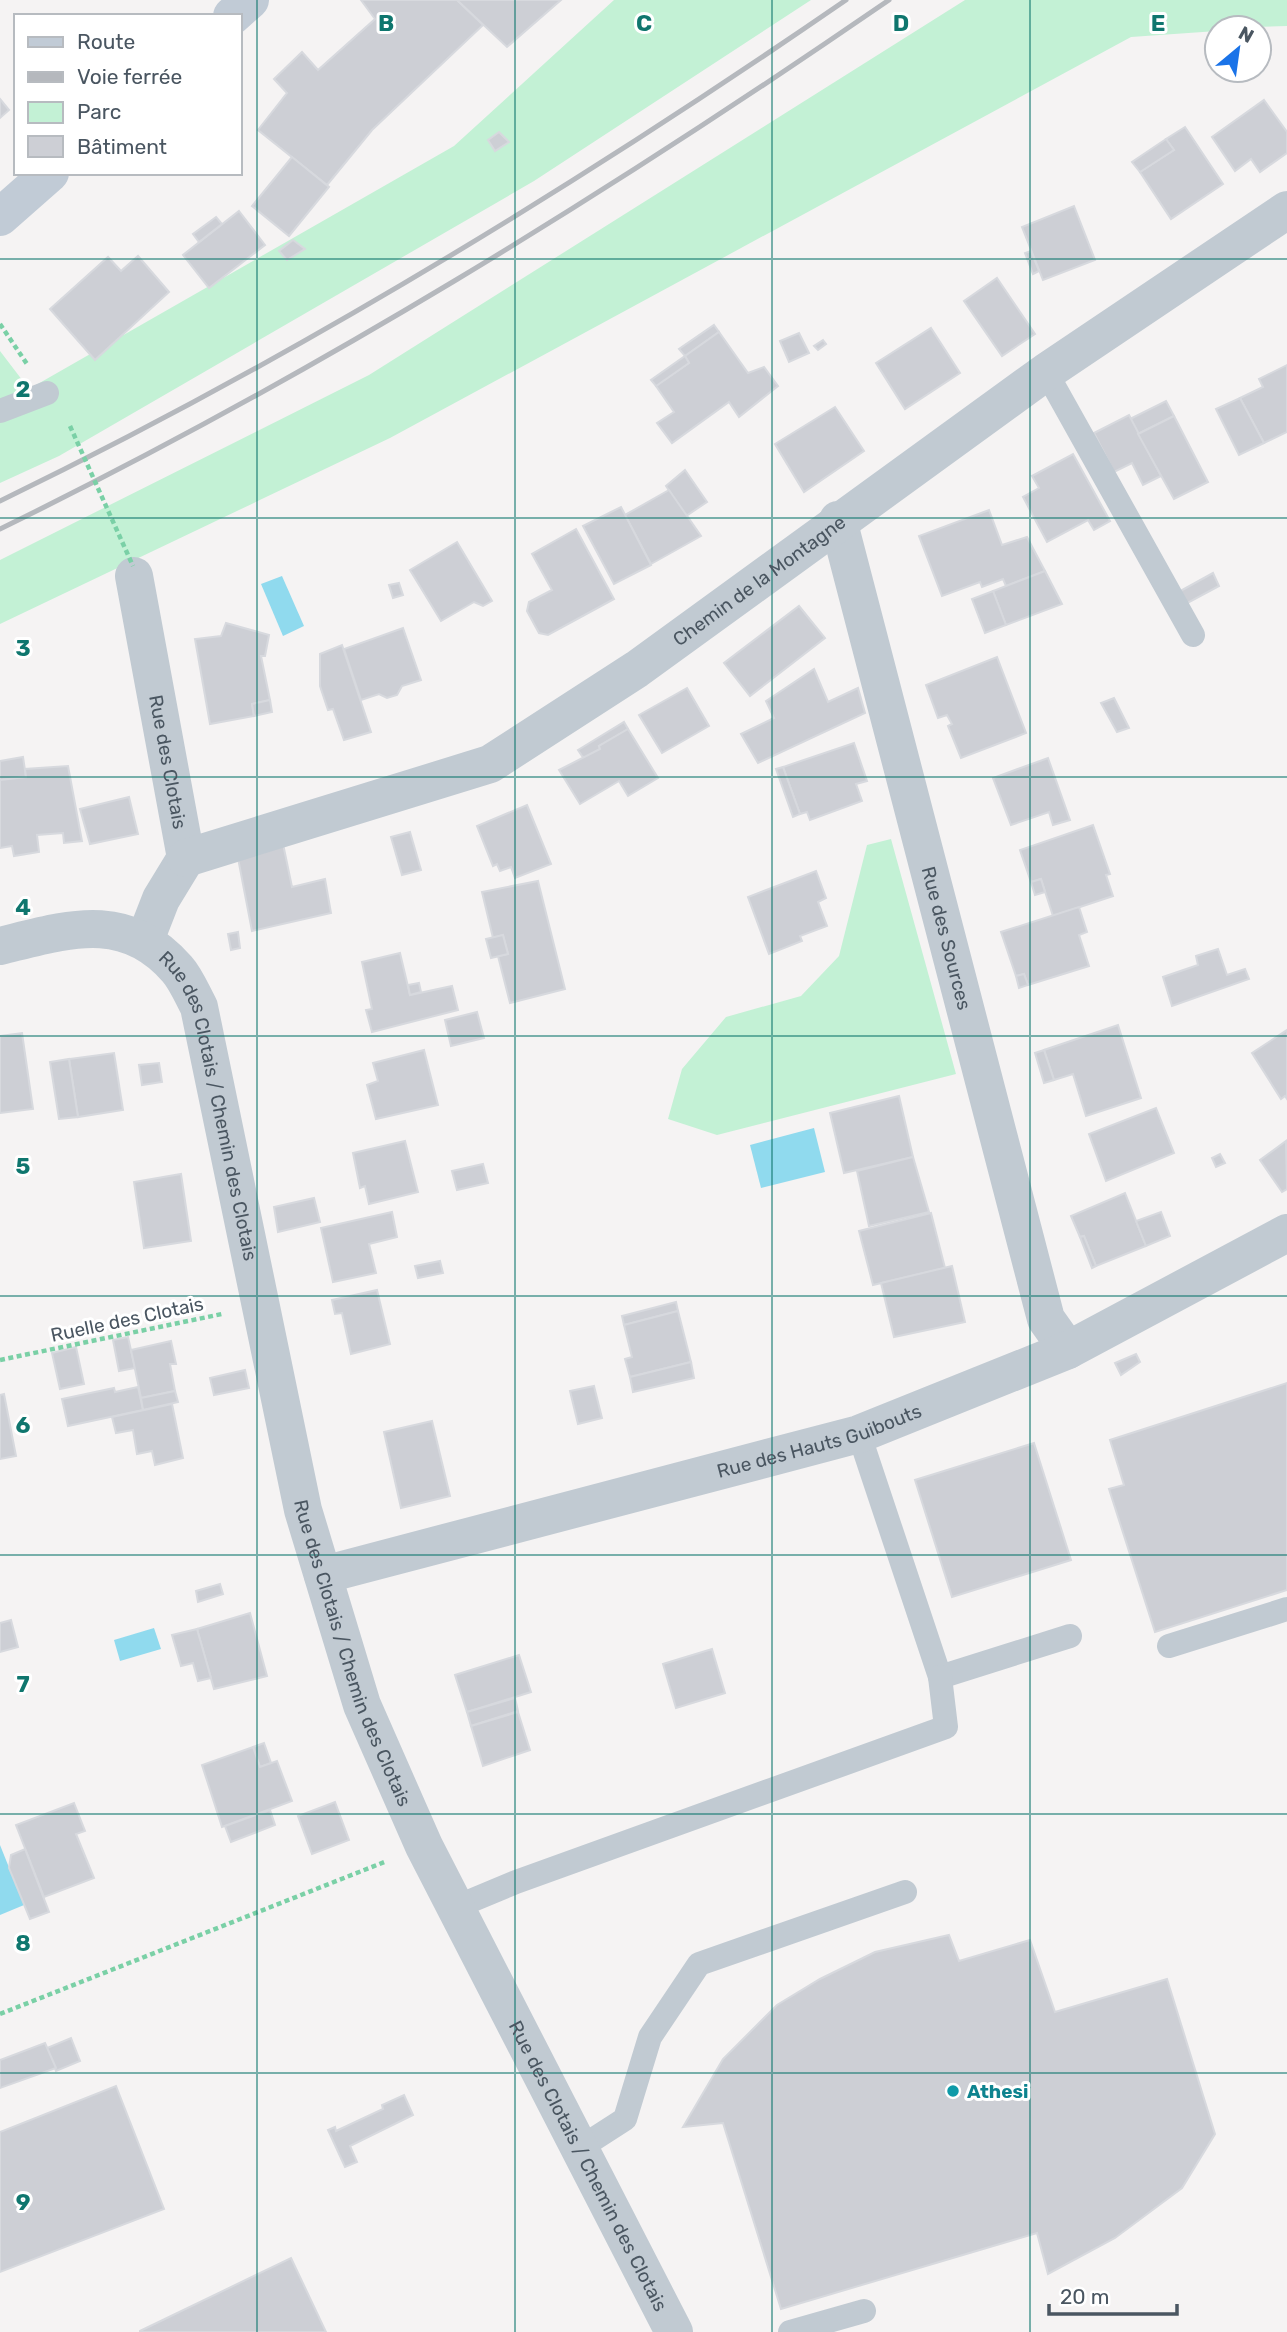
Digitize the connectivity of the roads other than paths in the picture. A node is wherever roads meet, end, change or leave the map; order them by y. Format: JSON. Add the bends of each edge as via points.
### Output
{"nodes":[{"id":1,"x":250,"y":0,"type":"edge"},
{"id":2,"x":234,"y":14,"type":"edge"},
{"id":3,"x":48,"y":175,"type":"edge"},
{"id":4,"x":1287,"y":210,"type":"edge"},
{"id":5,"x":0,"y":217,"type":"edge"},
{"id":6,"x":1046,"y":372,"type":"junction"},
{"id":7,"x":47,"y":393,"type":"road end"},
{"id":8,"x":0,"y":411,"type":"edge"},
{"id":9,"x":838,"y":520,"type":"junction"},
{"id":10,"x":133,"y":571,"type":"road end"},
{"id":11,"x":1193,"y":635,"type":"dead end"},
{"id":12,"x":186,"y":858,"type":"junction"},
{"id":13,"x":145,"y":940,"type":"junction"},
{"id":14,"x":0,"y":946,"type":"edge"},
{"id":15,"x":1287,"y":1233,"type":"edge"},
{"id":16,"x":1068,"y":1350,"type":"junction"},
{"id":17,"x":859,"y":1434,"type":"junction"},
{"id":18,"x":323,"y":1575,"type":"junction"},
{"id":19,"x":1287,"y":1609,"type":"edge"},
{"id":20,"x":1070,"y":1636,"type":"dead end"},
{"id":21,"x":1170,"y":1646,"type":"dead end"},
{"id":22,"x":940,"y":1677,"type":"junction"},
{"id":23,"x":905,"y":1892,"type":"dead end"},
{"id":24,"x":456,"y":1907,"type":"junction"},
{"id":25,"x":580,"y":2148,"type":"junction"},
{"id":26,"x":864,"y":2311,"type":"dead end"},
{"id":27,"x":674,"y":2332,"type":"edge"},
{"id":28,"x":790,"y":2332,"type":"edge"}],
"edges":[{"from":1,"to":2,"type":"main road"},
{"from":3,"to":5,"type":"main road"},
{"from":4,"to":6,"type":"street","name":"Chemin de la Montagne"},
{"from":6,"to":9,"type":"street","name":"Chemin de la Montagne"},
{"from":6,"to":11,"type":"lane"},
{"from":7,"to":8,"type":"lane"},
{"from":9,"to":12,"type":"street","name":"Chemin de la Montagne","via":[[637,669],[490,764]]},
{"from":9,"to":16,"type":"street","name":"Rue des Sources","via":[[1046,1319]]},
{"from":10,"to":12,"type":"street","name":"Rue des Clotais"},
{"from":12,"to":13,"type":"street","via":[[161,900]]},
{"from":13,"to":14,"type":"street","via":[[103,927],[63,930]]},
{"from":13,"to":18,"type":"street","name":"Rue des Clotais / Chemin des Clotais","via":[[177,970],[199,1007],[303,1510]]},
{"from":15,"to":16,"type":"street","name":"Rue des Hauts Guibouts"},
{"from":16,"to":17,"type":"street","name":"Rue des Hauts Guibouts"},
{"from":17,"to":18,"type":"street","name":"Rue des Hauts Guibouts"},
{"from":17,"to":22,"type":"lane"},
{"from":18,"to":24,"type":"street","name":"Rue des Clotais / Chemin des Clotais","via":[[362,1705]]},
{"from":19,"to":21,"type":"lane"},
{"from":20,"to":22,"type":"lane"},
{"from":22,"to":24,"type":"lane","via":[[946,1727]]},
{"from":23,"to":25,"type":"lane","via":[[699,1964],[650,2037],[625,2119]]},
{"from":24,"to":25,"type":"street","name":"Rue des Clotais / Chemin des Clotais"},
{"from":25,"to":27,"type":"street","name":"Rue des Clotais / Chemin des Clotais"},
{"from":26,"to":28,"type":"lane"}]}
